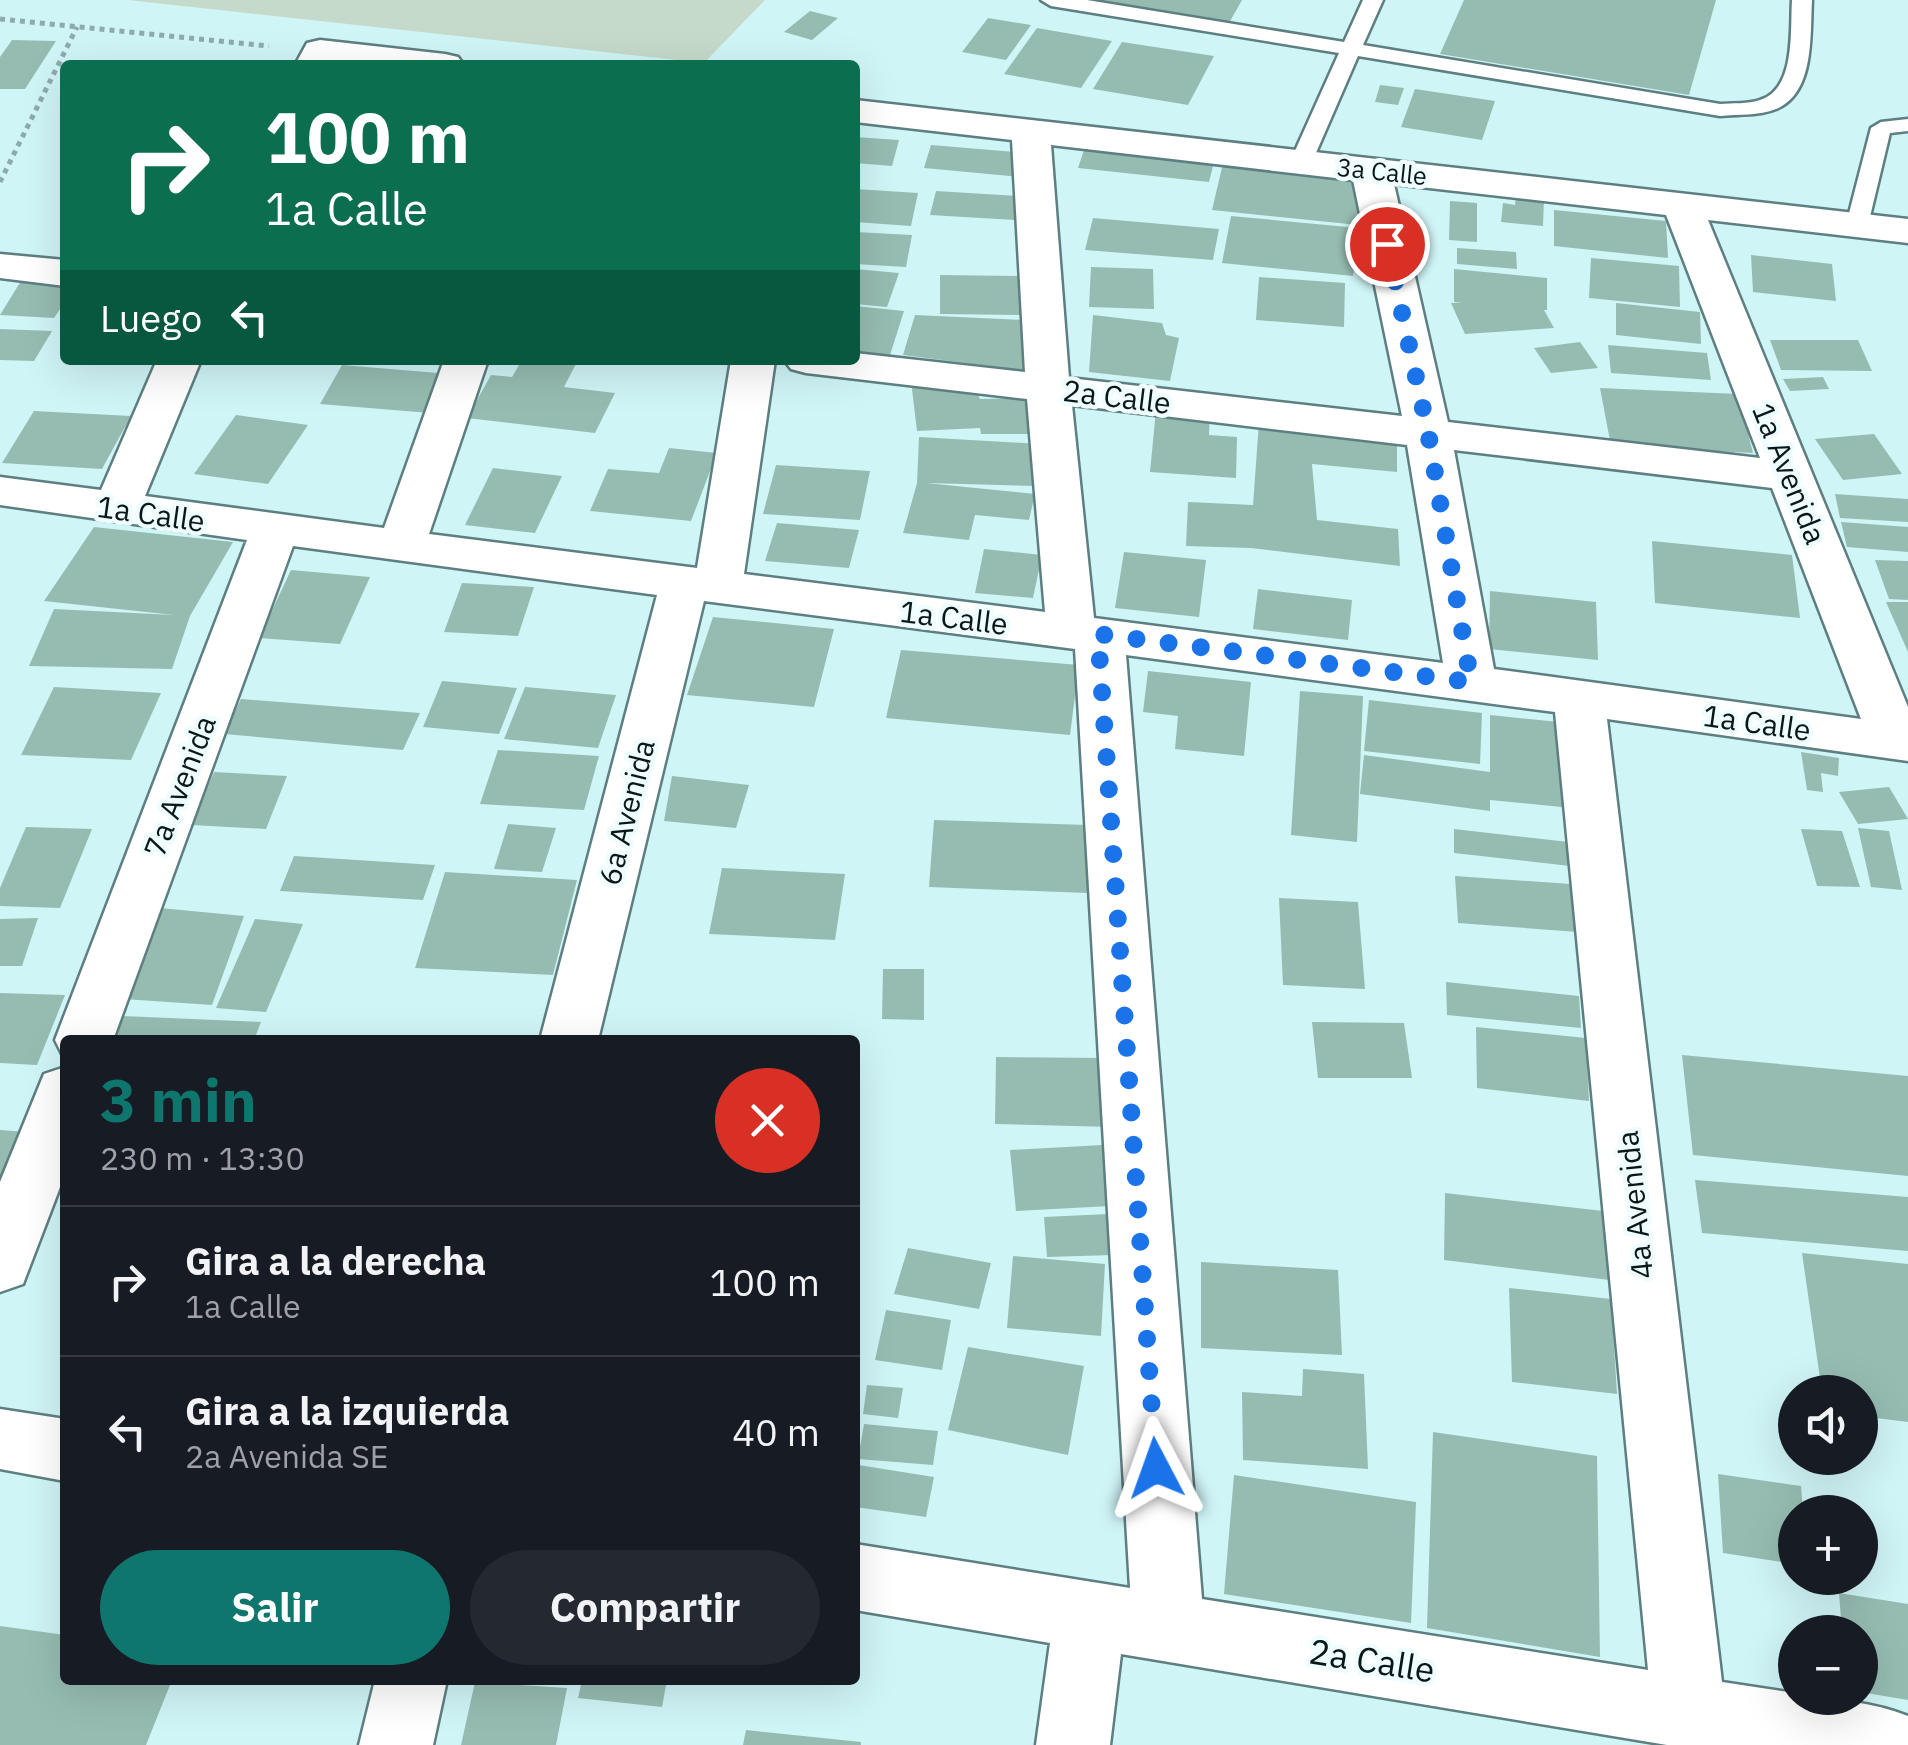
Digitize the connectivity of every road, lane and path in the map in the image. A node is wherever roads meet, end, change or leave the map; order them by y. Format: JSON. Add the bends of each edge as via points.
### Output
{"nodes":[{"id":1,"x":1051,"y":0,"type":"edge"},
{"id":2,"x":1373,"y":0,"type":"edge"},
{"id":3,"x":1802,"y":0,"type":"edge"},
{"id":4,"x":0,"y":19,"type":"edge"},
{"id":5,"x":77,"y":26,"type":"junction"},
{"id":6,"x":1350,"y":51,"type":"junction"},
{"id":7,"x":317,"y":58,"type":"edge"},
{"id":8,"x":60,"y":60,"type":"edge"},
{"id":9,"x":60,"y":60,"type":"edge"},
{"id":10,"x":354,"y":60,"type":"edge"},
{"id":11,"x":860,"y":113,"type":"edge"},
{"id":12,"x":1908,"y":125,"type":"edge"},
{"id":13,"x":1032,"y":131,"type":"junction"},
{"id":14,"x":1301,"y":162,"type":"junction"},
{"id":15,"x":1370,"y":170,"type":"junction"},
{"id":16,"x":0,"y":182,"type":"edge"},
{"id":17,"x":1682,"y":205,"type":"junction"},
{"id":18,"x":1858,"y":225,"type":"junction"},
{"id":19,"x":1908,"y":230,"type":"edge"},
{"id":20,"x":0,"y":266,"type":"edge"},
{"id":21,"x":60,"y":272,"type":"edge"},
{"id":22,"x":178,"y":365,"type":"edge"},
{"id":23,"x":464,"y":365,"type":"edge"},
{"id":24,"x":751,"y":365,"type":"edge"},
{"id":25,"x":849,"y":365,"type":"edge"},
{"id":26,"x":1048,"y":388,"type":"junction"},
{"id":27,"x":1428,"y":432,"type":"junction"},
{"id":28,"x":1792,"y":476,"type":"junction"},
{"id":29,"x":0,"y":491,"type":"edge"},
{"id":30,"x":117,"y":508,"type":"junction"},
{"id":31,"x":274,"y":532,"type":"junction"},
{"id":32,"x":402,"y":544,"type":"junction"},
{"id":33,"x":701,"y":587,"type":"junction"},
{"id":34,"x":1085,"y":632,"type":"junction"},
{"id":35,"x":1471,"y":682,"type":"junction"},
{"id":36,"x":1579,"y":698,"type":"junction"},
{"id":37,"x":1902,"y":742,"type":"edge"},
{"id":38,"x":86,"y":1035,"type":"edge"},
{"id":39,"x":570,"y":1035,"type":"edge"},
{"id":40,"x":60,"y":1104,"type":"edge"},
{"id":41,"x":0,"y":1265,"type":"edge"},
{"id":42,"x":0,"y":1440,"type":"edge"},
{"id":43,"x":60,"y":1449,"type":"edge"},
{"id":44,"x":860,"y":1578,"type":"edge"},
{"id":45,"x":1090,"y":1613,"type":"junction"},
{"id":46,"x":1168,"y":1626,"type":"junction"},
{"id":47,"x":410,"y":1685,"type":"edge"},
{"id":48,"x":1688,"y":1712,"type":"junction"},
{"id":49,"x":396,"y":1745,"type":"edge"},
{"id":50,"x":1073,"y":1745,"type":"edge"},
{"id":51,"x":1890,"y":1745,"type":"edge"}],
"edges":[{"from":1,"to":6,"type":"lane"},
{"from":2,"to":6,"type":"lane"},
{"from":3,"to":6,"type":"lane","via":[[1794,80],[1784,96],[1720,110]]},
{"from":4,"to":5,"type":"path"},
{"from":5,"to":7,"type":"path"},
{"from":5,"to":9,"type":"path"},
{"from":6,"to":14,"type":"lane"},
{"from":7,"to":10,"type":"street"},
{"from":8,"to":16,"type":"path"},
{"from":11,"to":13,"type":"street","name":"3a Calle"},
{"from":12,"to":18,"type":"lane","via":[[1881,128]]},
{"from":13,"to":14,"type":"street","name":"3a Calle"},
{"from":13,"to":26,"type":"street"},
{"from":14,"to":15,"type":"street","name":"3a Calle"},
{"from":15,"to":17,"type":"street","name":"3a Calle"},
{"from":15,"to":27,"type":"street"},
{"from":17,"to":18,"type":"street","name":"3a Calle"},
{"from":17,"to":28,"type":"street","name":"1a Avenida"},
{"from":18,"to":19,"type":"street","name":"3a Calle"},
{"from":20,"to":21,"type":"street"},
{"from":22,"to":30,"type":"street"},
{"from":23,"to":32,"type":"street"},
{"from":24,"to":33,"type":"street","name":"6a Avenida"},
{"from":25,"to":26,"type":"street","name":"2a Calle"},
{"from":26,"to":27,"type":"street","name":"2a Calle"},
{"from":26,"to":34,"type":"street"},
{"from":27,"to":28,"type":"street","name":"2a Calle"},
{"from":27,"to":35,"type":"street"},
{"from":28,"to":37,"type":"street","name":"1a Avenida"},
{"from":29,"to":30,"type":"street","name":"1a Calle"},
{"from":30,"to":31,"type":"street","name":"1a Calle"},
{"from":31,"to":32,"type":"street","name":"1a Calle"},
{"from":31,"to":38,"type":"street","name":"7a Avenida"},
{"from":32,"to":33,"type":"street","name":"1a Calle"},
{"from":33,"to":34,"type":"street","name":"1a Calle"},
{"from":33,"to":39,"type":"street","name":"6a Avenida"},
{"from":34,"to":35,"type":"street","name":"1a Calle"},
{"from":34,"to":46,"type":"street"},
{"from":35,"to":36,"type":"street","name":"1a Calle"},
{"from":36,"to":37,"type":"street","name":"1a Calle"},
{"from":36,"to":48,"type":"street","name":"4a Avenida"},
{"from":40,"to":41,"type":"street"},
{"from":42,"to":43,"type":"street"},
{"from":44,"to":45,"type":"street","name":"2a Calle"},
{"from":45,"to":46,"type":"street","name":"2a Calle"},
{"from":45,"to":50,"type":"street"},
{"from":46,"to":48,"type":"street","name":"2a Calle"},
{"from":47,"to":49,"type":"street"},
{"from":48,"to":51,"type":"street","name":"2a Calle"}]}
